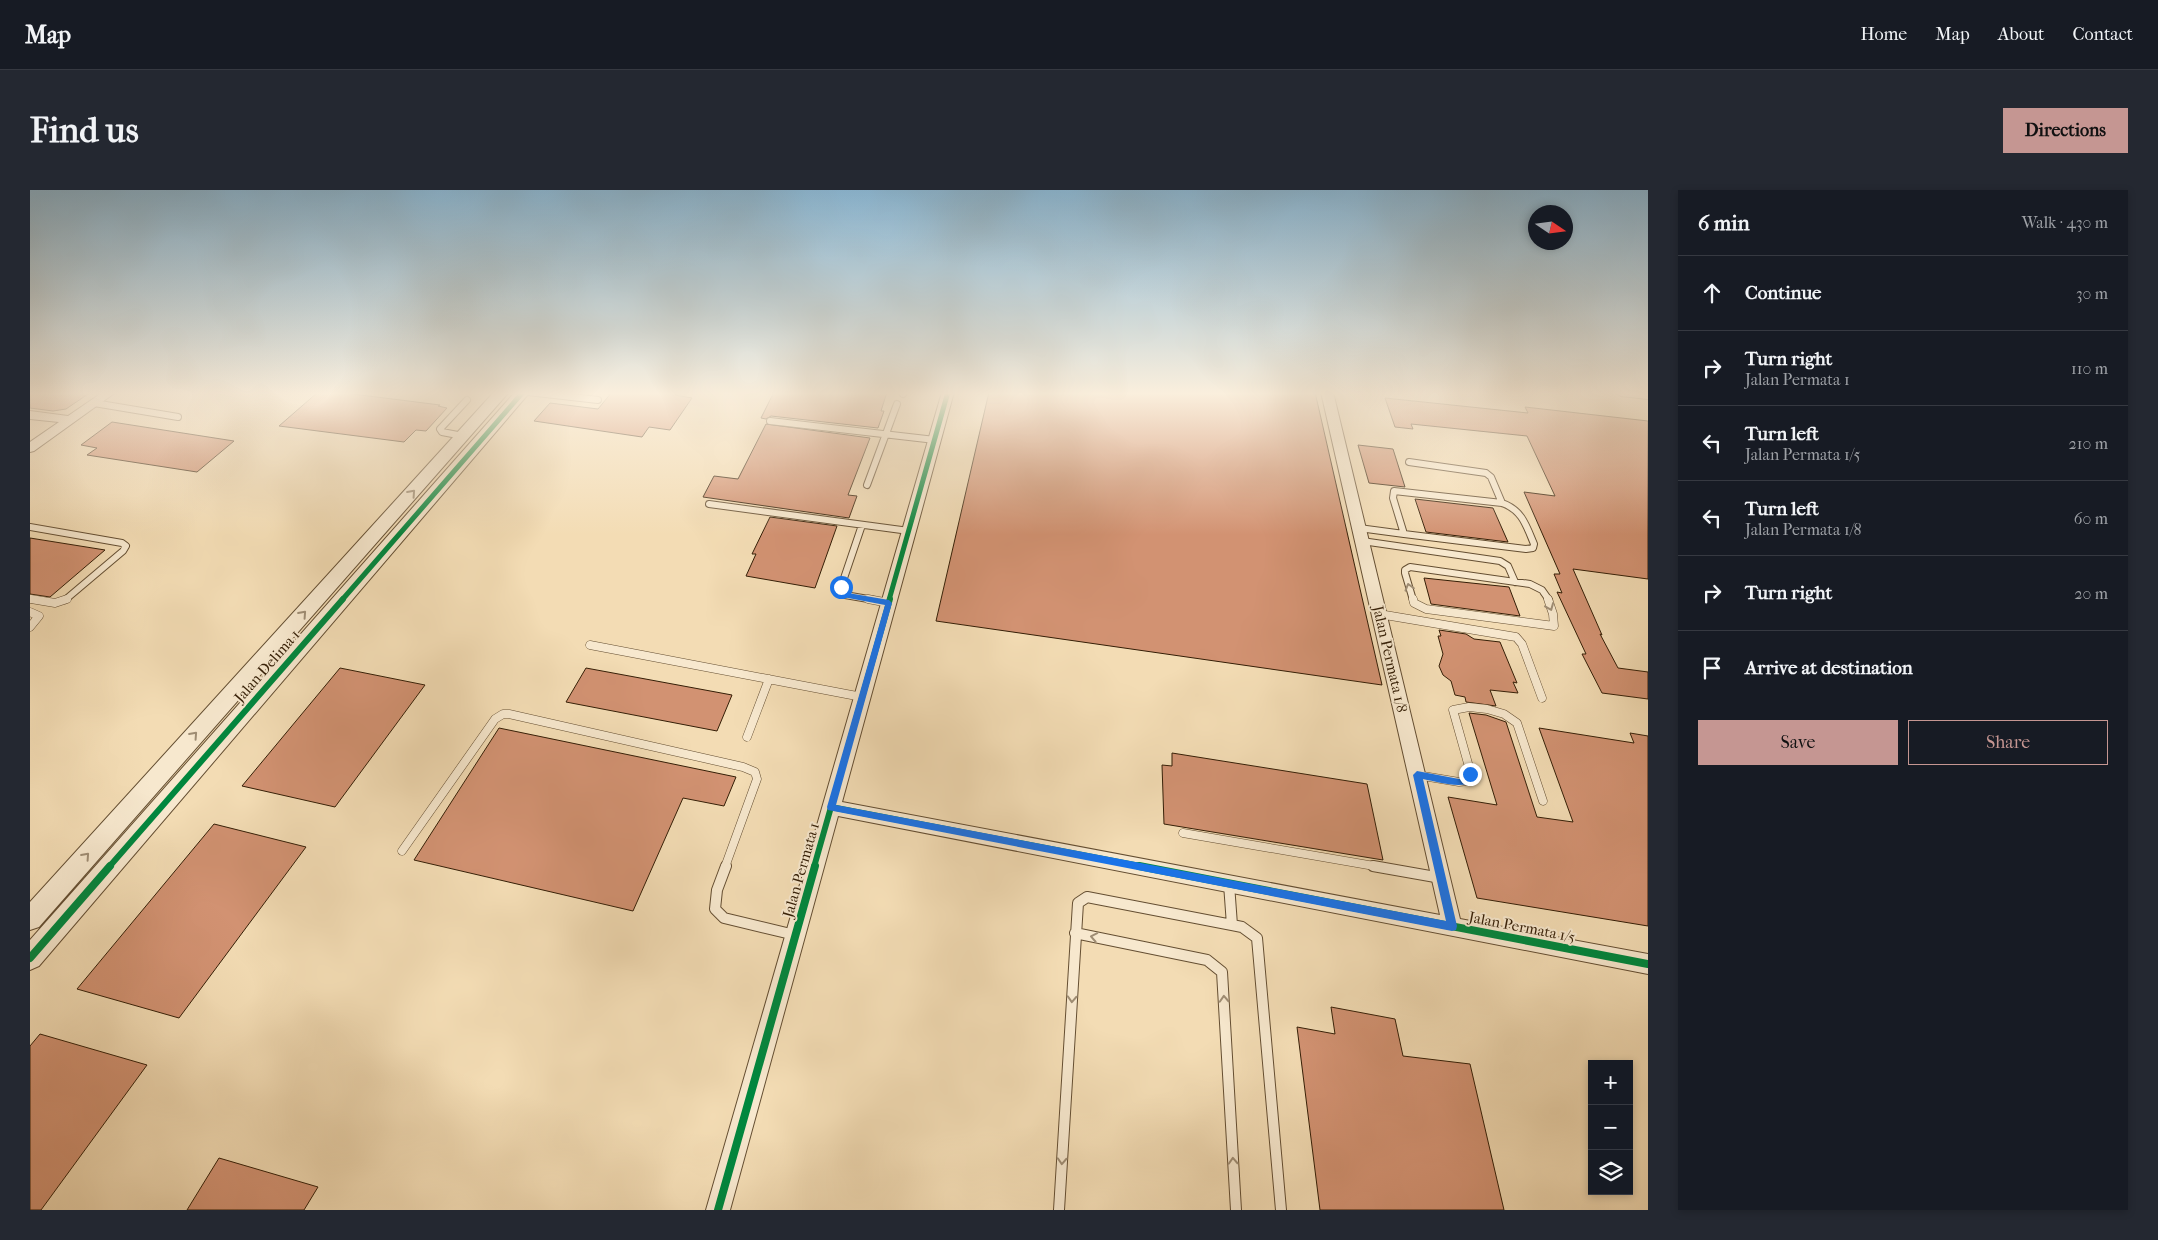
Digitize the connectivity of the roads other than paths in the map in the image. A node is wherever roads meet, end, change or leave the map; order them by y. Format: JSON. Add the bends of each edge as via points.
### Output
{"nodes":[{"id":1,"x":42,"y":440,"type":"edge"},
{"id":2,"x":460,"y":440,"type":"edge"},
{"id":3,"x":480,"y":440,"type":"edge"},
{"id":4,"x":884,"y":440,"type":"edge"},
{"id":5,"x":931,"y":440,"type":"edge"},
{"id":6,"x":935,"y":440,"type":"joint"},
{"id":7,"x":1339,"y":440,"type":"edge"},
{"id":8,"x":30,"y":448,"type":"edge"},
{"id":9,"x":1409,"y":462,"type":"dead end"},
{"id":10,"x":867,"y":485,"type":"dead end"},
{"id":11,"x":1502,"y":503,"type":"junction"},
{"id":12,"x":709,"y":504,"type":"dead end"},
{"id":13,"x":862,"y":525,"type":"junction"},
{"id":14,"x":30,"y":527,"type":"edge"},
{"id":15,"x":909,"y":531,"type":"junction"},
{"id":16,"x":1404,"y":534,"type":"junction"},
{"id":17,"x":1361,"y":535,"type":"junction"},
{"id":18,"x":1515,"y":582,"type":"junction"},
{"id":19,"x":30,"y":599,"type":"edge"},
{"id":20,"x":889,"y":603,"type":"junction"},
{"id":21,"x":30,"y":612,"type":"edge"},
{"id":22,"x":1379,"y":614,"type":"junction"},
{"id":23,"x":30,"y":627,"type":"edge"},
{"id":24,"x":590,"y":645,"type":"dead end"},
{"id":25,"x":769,"y":679,"type":"junction"},
{"id":26,"x":862,"y":697,"type":"junction"},
{"id":27,"x":1542,"y":698,"type":"dead end"},
{"id":28,"x":747,"y":737,"type":"dead end"},
{"id":29,"x":1417,"y":775,"type":"junction"},
{"id":30,"x":1543,"y":801,"type":"dead end"},
{"id":31,"x":831,"y":807,"type":"junction"},
{"id":32,"x":1183,"y":833,"type":"dead end"},
{"id":33,"x":402,"y":851,"type":"dead end"},
{"id":34,"x":1441,"y":878,"type":"junction"},
{"id":35,"x":82,"y":879,"type":"junction"},
{"id":36,"x":1229,"y":884,"type":"junction"},
{"id":37,"x":30,"y":918,"type":"edge"},
{"id":38,"x":1232,"y":925,"type":"junction"},
{"id":39,"x":1452,"y":926,"type":"junction"},
{"id":40,"x":1076,"y":933,"type":"junction"},
{"id":41,"x":795,"y":935,"type":"junction"},
{"id":42,"x":30,"y":958,"type":"edge"},
{"id":43,"x":1648,"y":964,"type":"edge"},
{"id":44,"x":718,"y":1210,"type":"edge"},
{"id":45,"x":1059,"y":1210,"type":"edge"},
{"id":46,"x":1236,"y":1210,"type":"edge"},
{"id":47,"x":1281,"y":1210,"type":"edge"}],
"edges":[{"from":1,"to":8,"type":"street"},
{"from":35,"to":2,"type":"street","name":"Jalan Delima 1","one_way":true},
{"from":3,"to":35,"type":"street","name":"Jalan Delima 1"},
{"from":4,"to":10,"type":"lane"},
{"from":5,"to":6,"type":"lane"},
{"from":6,"to":15,"type":"street","name":"Jalan Permata 1"},
{"from":7,"to":17,"type":"street","name":"Jalan Permata 1/8"},
{"from":9,"to":11,"type":"lane","via":[[1486,472]]},
{"from":11,"to":16,"type":"lane","via":[[1394,491],[1393,498]]},
{"from":11,"to":16,"type":"lane","via":[[1515,506],[1520,511],[1533,548]]},
{"from":12,"to":13,"type":"lane"},
{"from":13,"to":15,"type":"lane"},
{"from":13,"to":20,"type":"lane","via":[[841,587],[845,595]]},
{"from":14,"to":19,"type":"lane","via":[[126,546],[66,600],[56,603]]},
{"from":15,"to":20,"type":"street","name":"Jalan Permata 1"},
{"from":16,"to":17,"type":"lane"},
{"from":17,"to":18,"type":"lane","via":[[1500,561],[1508,566]]},
{"from":17,"to":22,"type":"street","name":"Jalan Permata 1/8"},
{"from":18,"to":18,"type":"lane","one_way":true,"via":[[1539,587],[1556,621],[1554,626],[1426,609],[1414,603],[1405,570],[1410,567]]},
{"from":20,"to":26,"type":"street","name":"Jalan Permata 1"},
{"from":21,"to":23,"type":"lane","via":[[39,616]]},
{"from":22,"to":27,"type":"lane","via":[[1516,637],[1522,644]]},
{"from":22,"to":29,"type":"street","name":"Jalan Permata 1/8"},
{"from":24,"to":25,"type":"lane"},
{"from":25,"to":26,"type":"lane"},
{"from":25,"to":28,"type":"lane"},
{"from":26,"to":31,"type":"street","name":"Jalan Permata 1"},
{"from":29,"to":30,"type":"lane","via":[[1468,781],[1470,774],[1453,710],[1464,706],[1500,712],[1511,716],[1517,723]]},
{"from":29,"to":34,"type":"street","name":"Jalan Permata 1/8"},
{"from":31,"to":36,"type":"street","name":"Jalan Permata 1/5"},
{"from":31,"to":41,"type":"street","name":"Jalan Permata 1"},
{"from":32,"to":34,"type":"lane"},
{"from":33,"to":41,"type":"lane","via":[[495,719],[509,714],[754,772],[757,779],[717,890],[715,909],[724,918]]},
{"from":34,"to":39,"type":"street","name":"Jalan Permata 1/8"},
{"from":35,"to":37,"type":"street","name":"Jalan Delima 1"},
{"from":35,"to":42,"type":"street","name":"Jalan Delima 1"},
{"from":36,"to":38,"type":"lane"},
{"from":36,"to":39,"type":"street","name":"Jalan Permata 1/5"},
{"from":38,"to":40,"type":"lane","via":[[1087,897],[1078,903]]},
{"from":38,"to":47,"type":"lane","via":[[1242,927],[1257,938]]},
{"from":39,"to":43,"type":"street","name":"Jalan Permata 1/5"},
{"from":40,"to":45,"type":"lane","one_way":true},
{"from":46,"to":40,"type":"lane","one_way":true,"via":[[1222,972],[1207,960]]},
{"from":41,"to":44,"type":"street","name":"Jalan Permata 1"}]}
